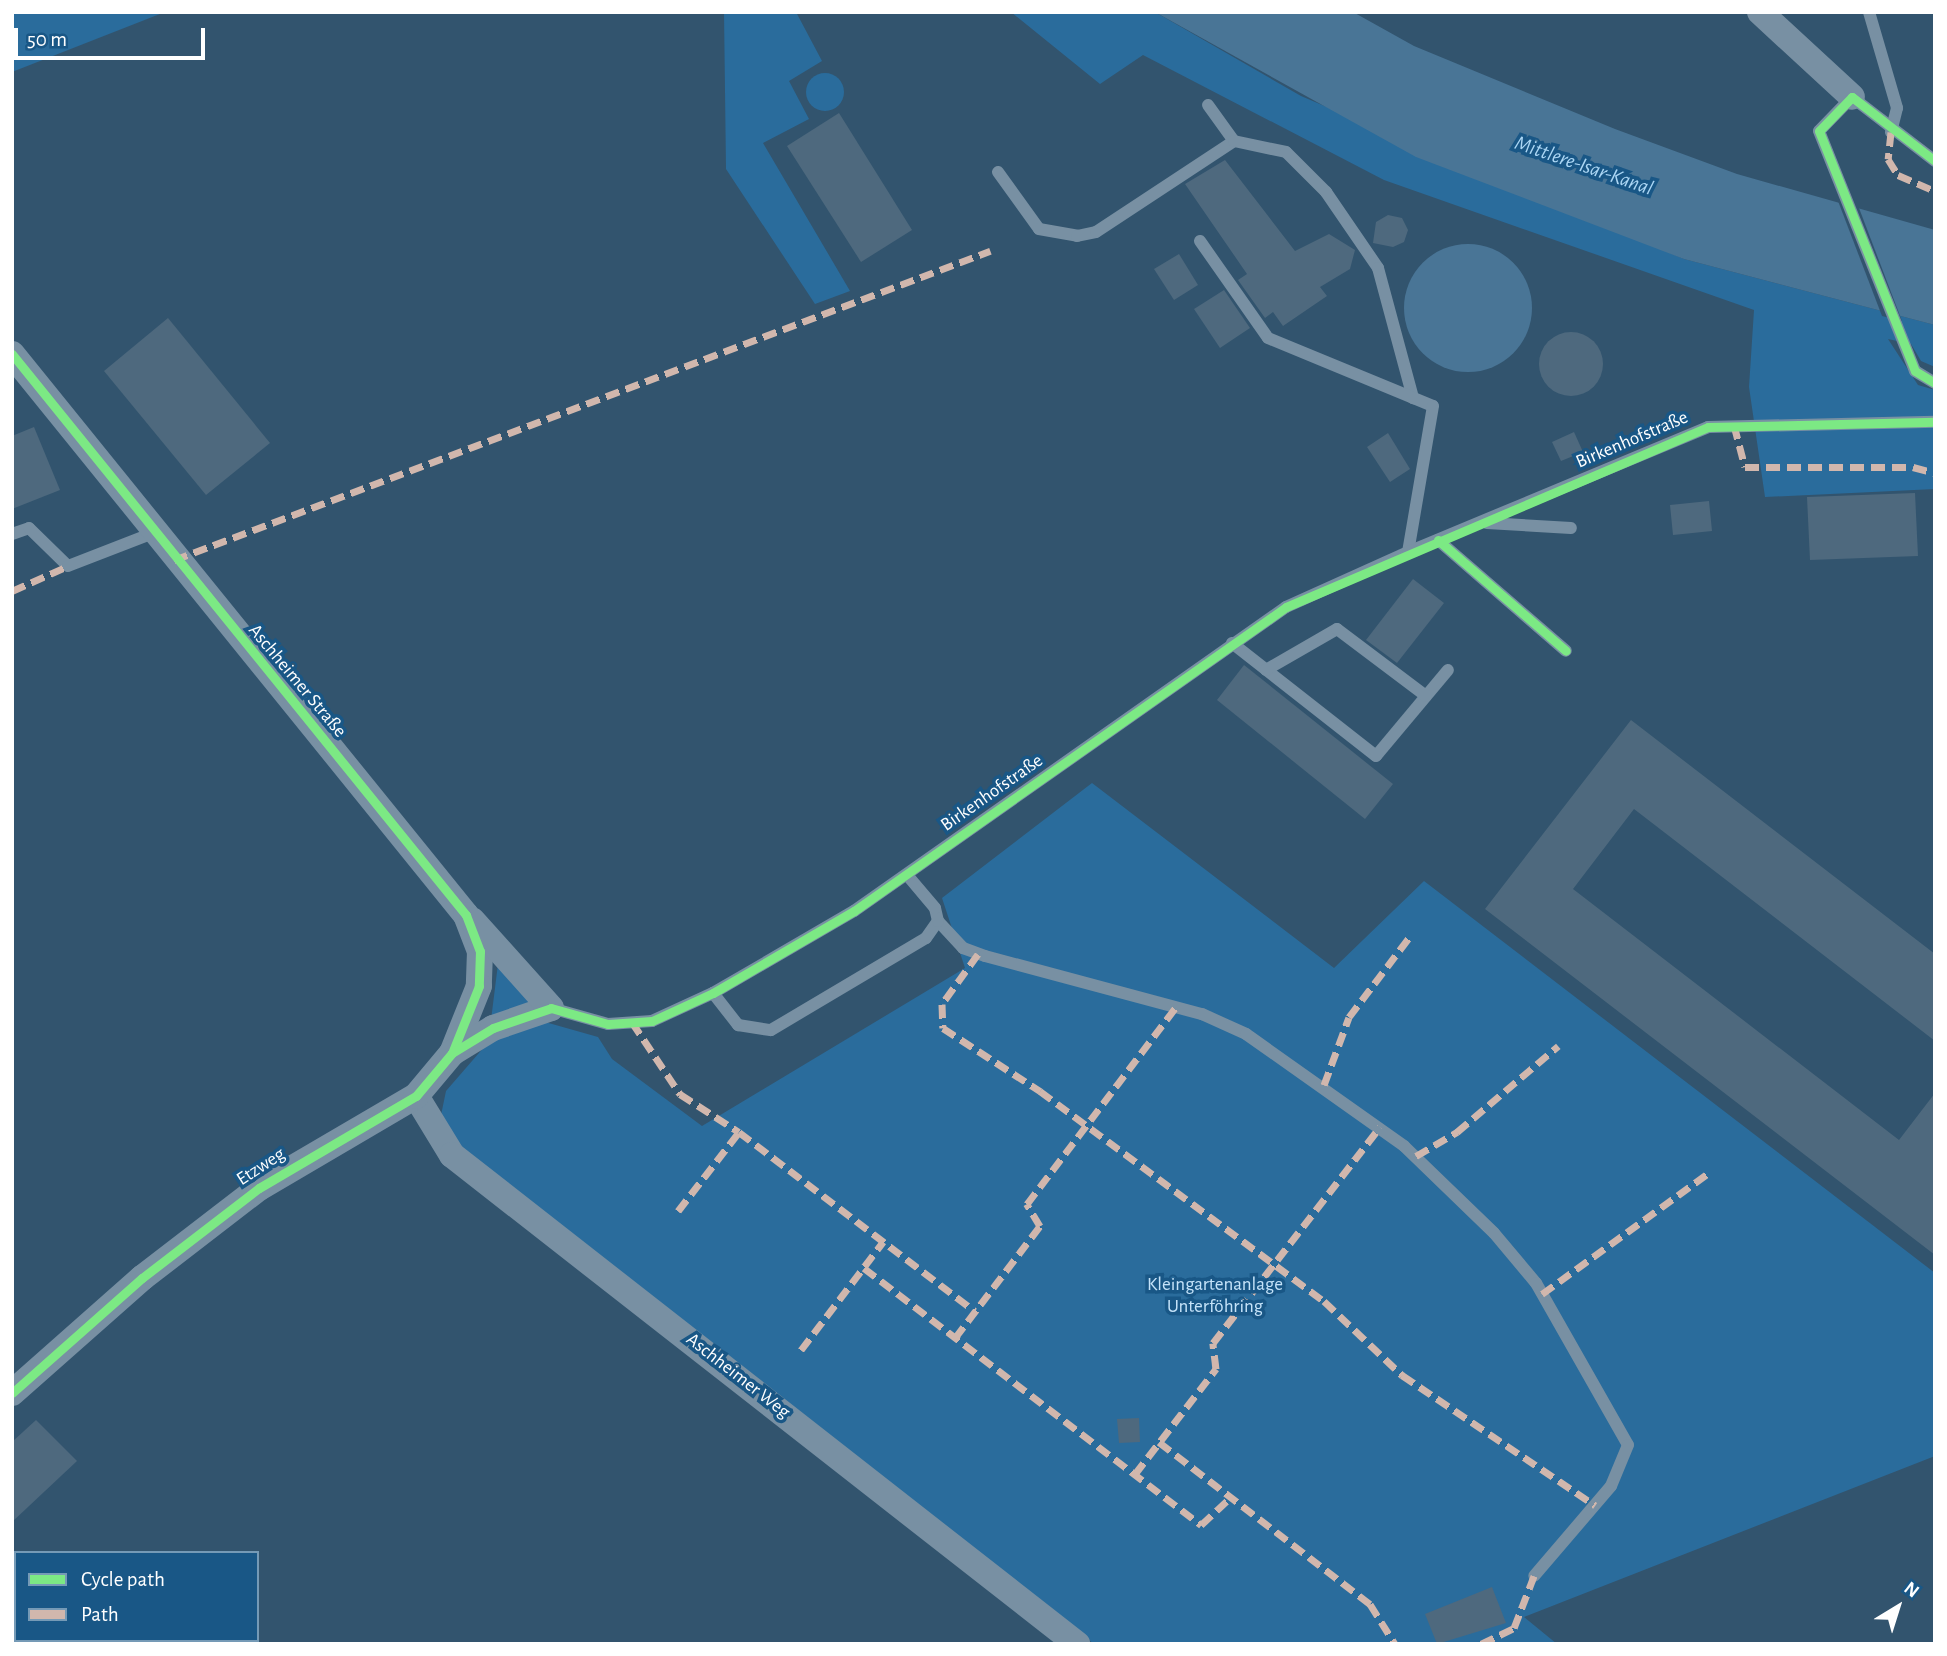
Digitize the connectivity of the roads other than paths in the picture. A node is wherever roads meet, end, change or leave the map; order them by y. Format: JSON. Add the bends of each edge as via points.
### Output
{"nodes":[{"id":1,"x":1760,"y":12,"type":"edge"},
{"id":2,"x":1869,"y":12,"type":"edge"},
{"id":3,"x":1852,"y":97,"type":"junction"},
{"id":4,"x":1208,"y":105,"type":"dead end"},
{"id":5,"x":1891,"y":132,"type":"junction"},
{"id":6,"x":1234,"y":142,"type":"junction"},
{"id":7,"x":1935,"y":161,"type":"edge"},
{"id":8,"x":998,"y":172,"type":"dead end"},
{"id":9,"x":1200,"y":240,"type":"dead end"},
{"id":10,"x":12,"y":354,"type":"edge"},
{"id":11,"x":1935,"y":383,"type":"edge"},
{"id":12,"x":1413,"y":398,"type":"junction"},
{"id":13,"x":1935,"y":422,"type":"edge"},
{"id":14,"x":1482,"y":523,"type":"junction"},
{"id":15,"x":1571,"y":528,"type":"dead end"},
{"id":16,"x":153,"y":533,"type":"junction"},
{"id":17,"x":12,"y":534,"type":"edge"},
{"id":18,"x":1438,"y":540,"type":"junction"},
{"id":19,"x":1408,"y":552,"type":"junction"},
{"id":20,"x":1232,"y":643,"type":"junction"},
{"id":21,"x":1566,"y":651,"type":"dead end"},
{"id":22,"x":1266,"y":670,"type":"junction"},
{"id":23,"x":1448,"y":670,"type":"dead end"},
{"id":24,"x":1426,"y":696,"type":"junction"},
{"id":25,"x":908,"y":874,"type":"junction"},
{"id":26,"x":466,"y":915,"type":"junction"},
{"id":27,"x":938,"y":921,"type":"junction"},
{"id":28,"x":713,"y":993,"type":"junction"},
{"id":29,"x":551,"y":1008,"type":"junction"},
{"id":30,"x":452,"y":1054,"type":"junction"},
{"id":31,"x":415,"y":1096,"type":"junction"},
{"id":32,"x":12,"y":1393,"type":"edge"},
{"id":33,"x":1534,"y":1576,"type":"dead end"},
{"id":34,"x":1077,"y":1644,"type":"edge"}],
"edges":[{"from":1,"to":3,"type":"street"},
{"from":2,"to":5,"type":"lane","via":[[1897,108]]},
{"from":3,"to":5,"type":"lane"},
{"from":3,"to":11,"type":"lane","via":[[1819,131],[1915,371]]},
{"from":4,"to":6,"type":"lane"},
{"from":5,"to":7,"type":"lane"},
{"from":6,"to":8,"type":"lane","via":[[1096,232],[1077,236],[1038,229]]},
{"from":6,"to":12,"type":"lane","via":[[1286,152],[1326,192],[1378,268]]},
{"from":9,"to":12,"type":"lane","via":[[1268,338]]},
{"from":10,"to":16,"type":"street","name":"Aschheimer Straße"},
{"from":12,"to":19,"type":"lane","via":[[1433,406]]},
{"from":13,"to":14,"type":"lane","name":"Birkenhofstraße","via":[[1709,426]]},
{"from":14,"to":15,"type":"lane"},
{"from":14,"to":18,"type":"lane","name":"Birkenhofstraße"},
{"from":16,"to":17,"type":"lane","via":[[68,566],[29,528]]},
{"from":16,"to":26,"type":"street","name":"Aschheimer Straße"},
{"from":18,"to":19,"type":"lane","name":"Birkenhofstraße"},
{"from":18,"to":21,"type":"lane"},
{"from":19,"to":20,"type":"lane","name":"Birkenhofstraße","via":[[1286,607]]},
{"from":20,"to":22,"type":"lane"},
{"from":20,"to":25,"type":"lane","name":"Birkenhofstraße"},
{"from":22,"to":24,"type":"lane","via":[[1337,629]]},
{"from":22,"to":24,"type":"lane","via":[[1376,756]]},
{"from":23,"to":24,"type":"lane"},
{"from":25,"to":27,"type":"lane","via":[[935,908]]},
{"from":25,"to":28,"type":"lane","name":"Birkenhofstraße"},
{"from":26,"to":29,"type":"street"},
{"from":26,"to":30,"type":"street","name":"Aschheimer Straße","via":[[480,951],[479,986]]},
{"from":27,"to":28,"type":"lane","via":[[926,938],[771,1030],[738,1025]]},
{"from":27,"to":33,"type":"lane","via":[[963,948],[1202,1014],[1246,1034],[1404,1146],[1494,1233],[1542,1294],[1628,1445],[1611,1486]]},
{"from":28,"to":29,"type":"lane","name":"Birkenhofstraße","via":[[652,1021],[608,1024]]},
{"from":29,"to":30,"type":"street","name":"Etzweg","via":[[493,1028]]},
{"from":30,"to":31,"type":"street","name":"Etzweg"},
{"from":31,"to":32,"type":"street","name":"Etzweg","via":[[259,1188],[142,1278]]},
{"from":31,"to":34,"type":"street","name":"Aschheimer Weg","via":[[452,1155]]}]}
